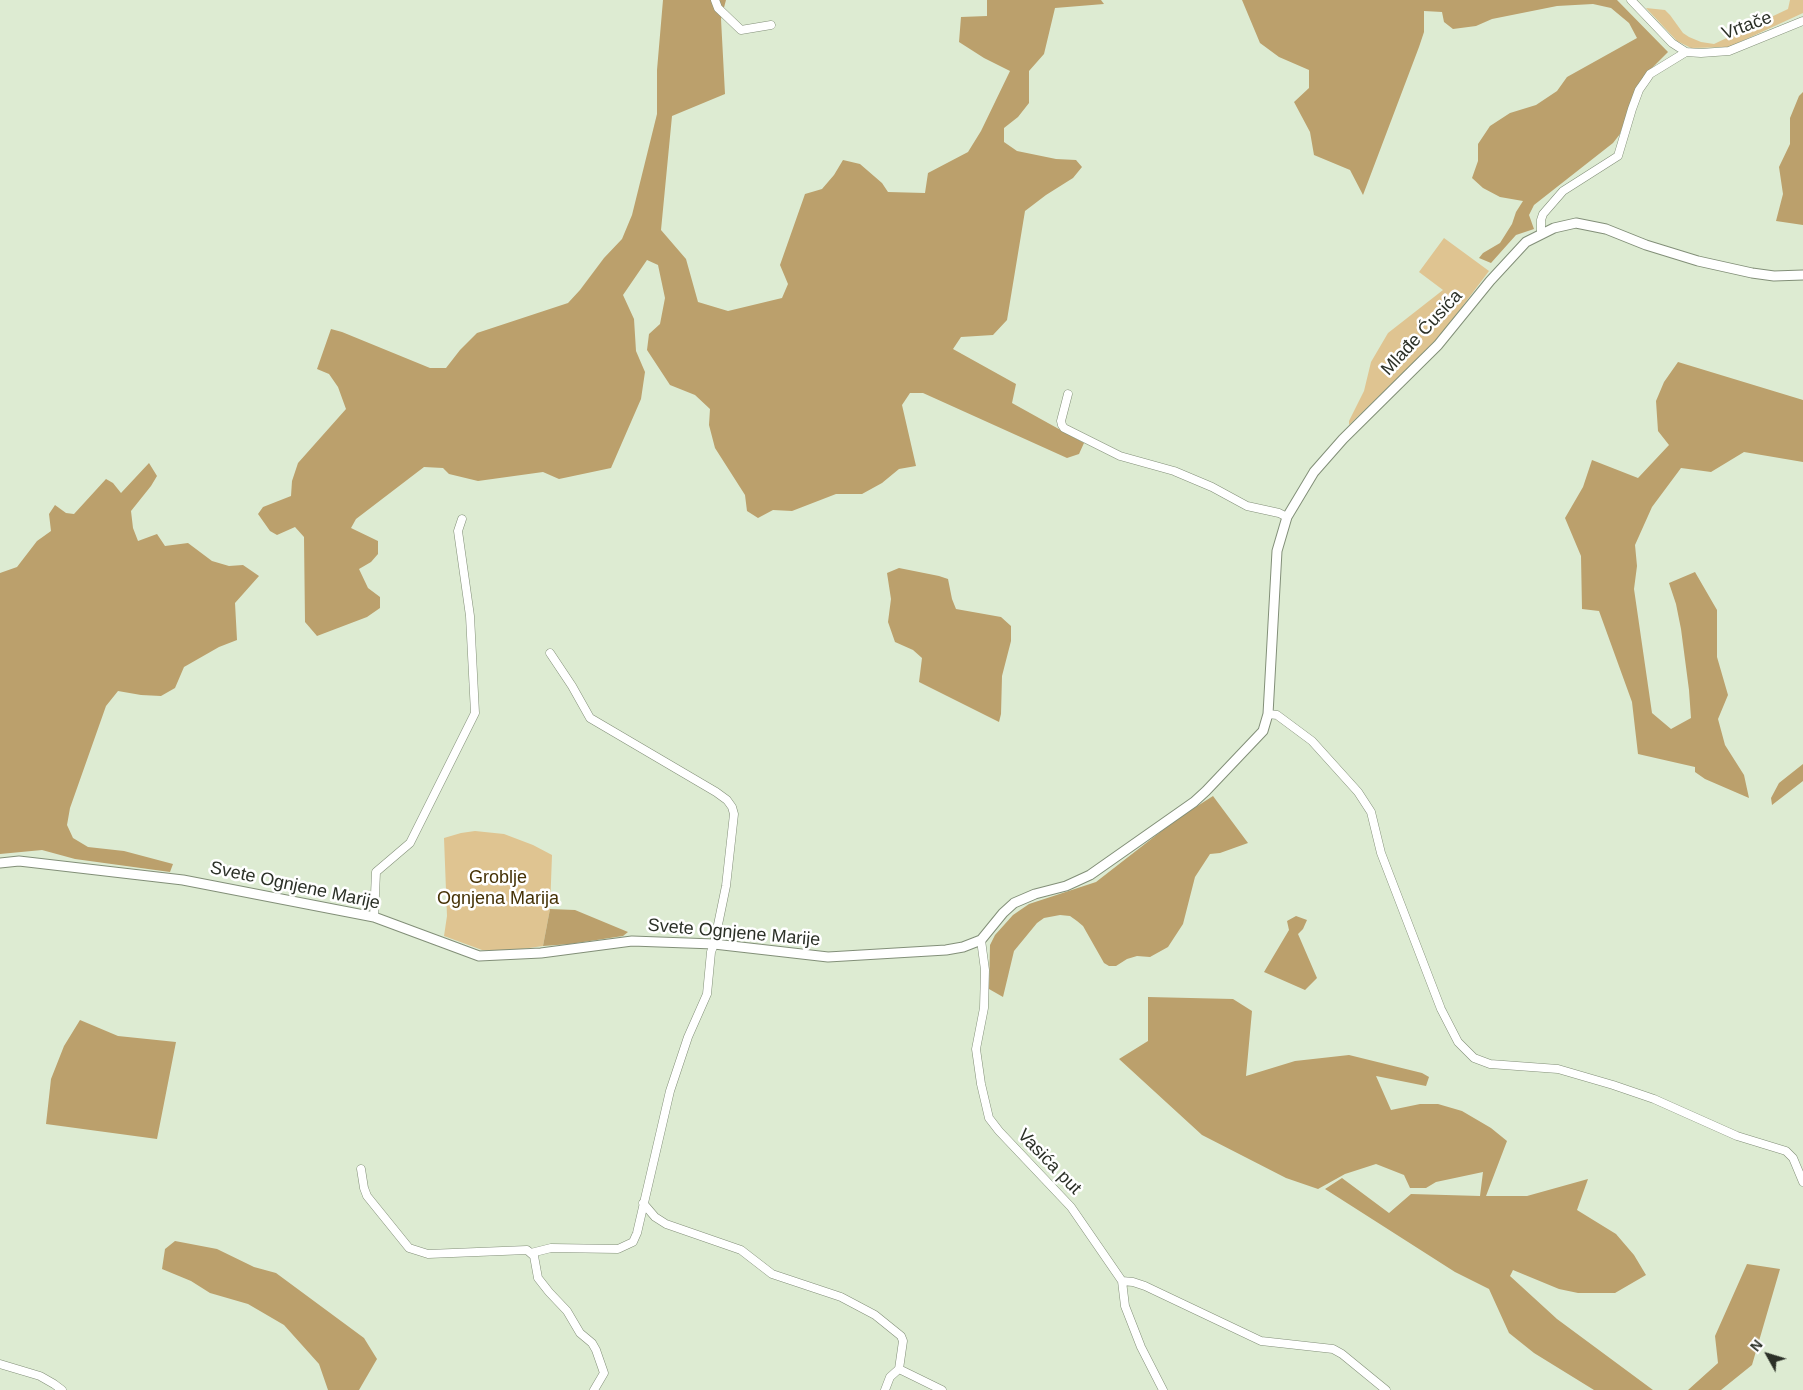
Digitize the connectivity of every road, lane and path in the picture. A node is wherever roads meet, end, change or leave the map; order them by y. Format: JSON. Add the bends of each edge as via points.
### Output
{"nodes":[{"id":1,"x":716,"y":0,"type":"edge"},
{"id":2,"x":1631,"y":0,"type":"edge"},
{"id":3,"x":1803,"y":21,"type":"edge"},
{"id":4,"x":771,"y":25,"type":"dead end"},
{"id":5,"x":1686,"y":52,"type":"junction"},
{"id":6,"x":1541,"y":234,"type":"junction"},
{"id":7,"x":1803,"y":275,"type":"edge"},
{"id":8,"x":1068,"y":394,"type":"dead end"},
{"id":9,"x":1287,"y":517,"type":"junction"},
{"id":10,"x":462,"y":519,"type":"dead end"},
{"id":11,"x":550,"y":653,"type":"dead end"},
{"id":12,"x":1268,"y":714,"type":"junction"},
{"id":13,"x":0,"y":862,"type":"edge"},
{"id":14,"x":374,"y":917,"type":"junction"},
{"id":15,"x":981,"y":940,"type":"junction"},
{"id":16,"x":714,"y":944,"type":"junction"},
{"id":17,"x":361,"y":1169,"type":"dead end"},
{"id":18,"x":1803,"y":1182,"type":"edge"},
{"id":19,"x":643,"y":1203,"type":"junction"},
{"id":20,"x":531,"y":1253,"type":"junction"},
{"id":21,"x":1122,"y":1281,"type":"junction"},
{"id":22,"x":0,"y":1364,"type":"edge"},
{"id":23,"x":899,"y":1369,"type":"junction"},
{"id":24,"x":62,"y":1390,"type":"edge"},
{"id":25,"x":594,"y":1390,"type":"edge"},
{"id":26,"x":885,"y":1390,"type":"edge"},
{"id":27,"x":942,"y":1390,"type":"edge"},
{"id":28,"x":1163,"y":1390,"type":"edge"},
{"id":29,"x":1386,"y":1390,"type":"edge"}],
"edges":[{"from":1,"to":4,"type":"street","via":[[718,8],[741,30]]},
{"from":2,"to":5,"type":"street","via":[[1672,44]]},
{"from":3,"to":5,"type":"street","name":"Vrtače","via":[[1730,51]]},
{"from":5,"to":6,"type":"street","via":[[1650,74],[1639,90],[1618,156],[1563,191],[1544,214]]},
{"from":6,"to":7,"type":"street","name":"Mlađe Ćusića","via":[[1576,223],[1592,225],[1698,261],[1762,275]]},
{"from":6,"to":9,"type":"street","name":"Mlađe Ćusića","via":[[1526,242],[1511,257],[1438,344],[1349,431],[1314,472]]},
{"from":8,"to":9,"type":"street","via":[[1061,421],[1064,428],[1120,456],[1174,472],[1247,506]]},
{"from":9,"to":12,"type":"street","name":"Mlađe Ćusića","via":[[1277,551]]},
{"from":10,"to":14,"type":"street","via":[[458,531],[470,616],[474,713],[410,843],[376,872]]},
{"from":11,"to":16,"type":"street","via":[[590,718],[716,792],[732,806],[734,814],[726,886]]},
{"from":12,"to":15,"type":"street","via":[[1263,731],[1194,802],[1090,875],[1014,903]]},
{"from":12,"to":18,"type":"street","via":[[1277,715],[1312,741],[1358,792],[1371,812],[1381,853],[1441,1009],[1458,1042],[1474,1058],[1490,1064],[1558,1069],[1654,1099],[1737,1136],[1786,1152],[1793,1158]]},
{"from":13,"to":14,"type":"street","name":"Svete Ognjene Marije","via":[[19,861],[183,880]]},
{"from":14,"to":16,"type":"street","name":"Svete Ognjene Marije","via":[[479,956],[541,953],[632,941]]},
{"from":15,"to":16,"type":"street","name":"Svete Ognjene Marije","via":[[946,950],[828,957]]},
{"from":15,"to":21,"type":"street","name":"Vasića put","via":[[985,970],[984,1008],[976,1049],[989,1118],[1072,1207]]},
{"from":16,"to":19,"type":"street","via":[[710,952],[707,994],[670,1091]]},
{"from":17,"to":20,"type":"street","via":[[367,1196],[409,1248],[428,1254],[527,1250]]},
{"from":19,"to":20,"type":"street","via":[[637,1233],[633,1242],[625,1247],[551,1248]]},
{"from":19,"to":23,"type":"street","via":[[666,1224],[741,1250],[772,1274],[841,1297],[875,1315],[901,1336]]},
{"from":20,"to":25,"type":"street","via":[[538,1278],[568,1311],[580,1333],[596,1350],[604,1373]]},
{"from":21,"to":28,"type":"street","name":"Vasića put","via":[[1125,1306]]},
{"from":21,"to":29,"type":"street","via":[[1145,1286],[1261,1341],[1333,1349]]},
{"from":22,"to":24,"type":"street","via":[[40,1376]]},
{"from":23,"to":26,"type":"street","via":[[890,1377]]},
{"from":23,"to":27,"type":"street"}]}
